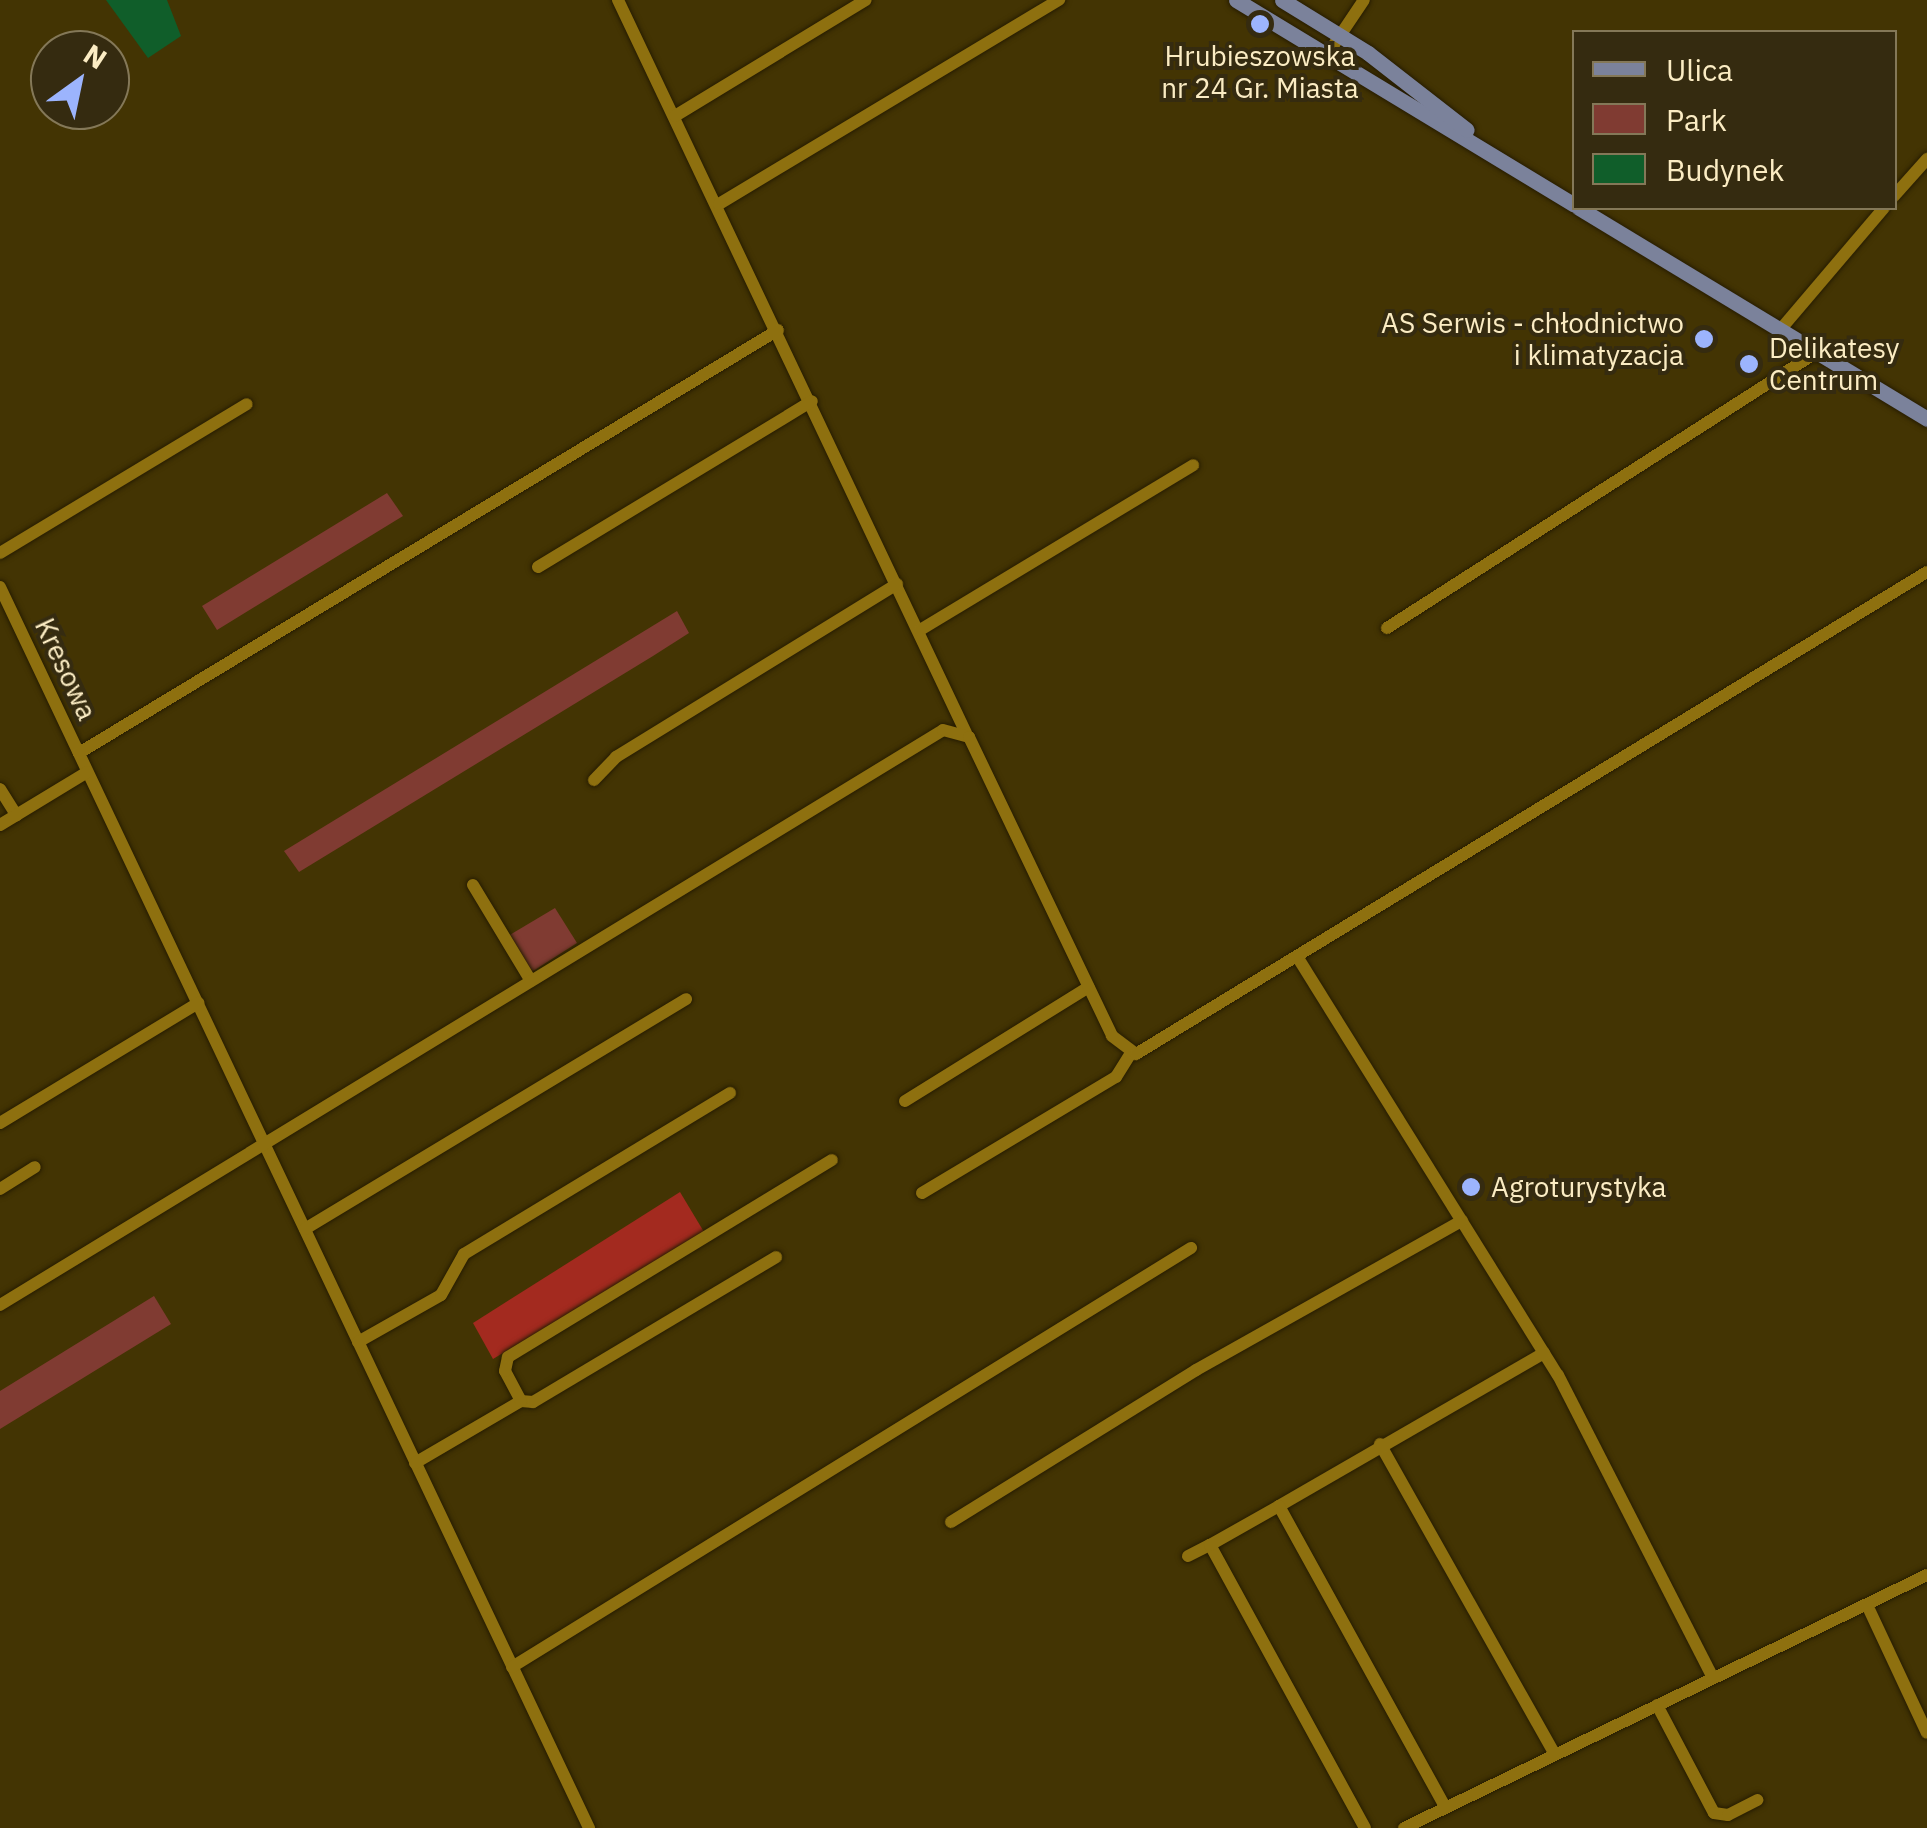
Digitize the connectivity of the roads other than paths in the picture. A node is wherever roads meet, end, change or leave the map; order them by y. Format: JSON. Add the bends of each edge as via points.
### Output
{"nodes":[{"id":1,"x":618,"y":0,"type":"edge"},
{"id":2,"x":866,"y":0,"type":"edge"},
{"id":3,"x":1059,"y":0,"type":"edge"},
{"id":4,"x":1236,"y":0,"type":"edge"},
{"id":5,"x":1282,"y":0,"type":"edge"},
{"id":6,"x":1364,"y":0,"type":"edge"},
{"id":7,"x":1344,"y":38,"type":"junction"},
{"id":8,"x":1331,"y":57,"type":"junction"},
{"id":9,"x":676,"y":116,"type":"junction"},
{"id":10,"x":1927,"y":159,"type":"edge"},
{"id":11,"x":1517,"y":170,"type":"junction"},
{"id":12,"x":1897,"y":193,"type":"edge"},
{"id":13,"x":719,"y":204,"type":"junction"},
{"id":14,"x":1572,"y":204,"type":"edge"},
{"id":15,"x":1583,"y":210,"type":"edge"},
{"id":16,"x":1882,"y":210,"type":"edge"},
{"id":17,"x":778,"y":330,"type":"junction"},
{"id":18,"x":1780,"y":330,"type":"junction"},
{"id":19,"x":1817,"y":352,"type":"junction"},
{"id":20,"x":812,"y":400,"type":"junction"},
{"id":21,"x":247,"y":404,"type":"dead end"},
{"id":22,"x":1927,"y":419,"type":"edge"},
{"id":23,"x":1193,"y":465,"type":"dead end"},
{"id":24,"x":0,"y":553,"type":"edge"},
{"id":25,"x":538,"y":567,"type":"dead end"},
{"id":26,"x":1927,"y":572,"type":"edge"},
{"id":27,"x":897,"y":584,"type":"junction"},
{"id":28,"x":0,"y":587,"type":"edge"},
{"id":29,"x":1387,"y":628,"type":"dead end"},
{"id":30,"x":920,"y":630,"type":"junction"},
{"id":31,"x":966,"y":733,"type":"junction"},
{"id":32,"x":78,"y":753,"type":"junction"},
{"id":33,"x":87,"y":772,"type":"junction"},
{"id":34,"x":594,"y":780,"type":"dead end"},
{"id":35,"x":0,"y":788,"type":"edge"},
{"id":36,"x":16,"y":815,"type":"junction"},
{"id":37,"x":0,"y":825,"type":"edge"},
{"id":38,"x":474,"y":885,"type":"dead end"},
{"id":39,"x":1298,"y":958,"type":"junction"},
{"id":40,"x":531,"y":980,"type":"junction"},
{"id":41,"x":1089,"y":987,"type":"junction"},
{"id":42,"x":686,"y":999,"type":"dead end"},
{"id":43,"x":198,"y":1003,"type":"junction"},
{"id":44,"x":1131,"y":1053,"type":"junction"},
{"id":45,"x":730,"y":1094,"type":"dead end"},
{"id":46,"x":905,"y":1101,"type":"dead end"},
{"id":47,"x":0,"y":1123,"type":"edge"},
{"id":48,"x":264,"y":1143,"type":"junction"},
{"id":49,"x":832,"y":1160,"type":"dead end"},
{"id":50,"x":36,"y":1167,"type":"dead end"},
{"id":51,"x":0,"y":1188,"type":"edge"},
{"id":52,"x":922,"y":1192,"type":"dead end"},
{"id":53,"x":1462,"y":1221,"type":"junction"},
{"id":54,"x":305,"y":1229,"type":"junction"},
{"id":55,"x":1191,"y":1248,"type":"dead end"},
{"id":56,"x":776,"y":1258,"type":"dead end"},
{"id":57,"x":0,"y":1305,"type":"edge"},
{"id":58,"x":358,"y":1342,"type":"junction"},
{"id":59,"x":1544,"y":1352,"type":"junction"},
{"id":60,"x":521,"y":1401,"type":"junction"},
{"id":61,"x":1380,"y":1444,"type":"junction"},
{"id":62,"x":415,"y":1463,"type":"junction"},
{"id":63,"x":1279,"y":1506,"type":"junction"},
{"id":64,"x":951,"y":1522,"type":"dead end"},
{"id":65,"x":1210,"y":1545,"type":"junction"},
{"id":66,"x":1188,"y":1556,"type":"dead end"},
{"id":67,"x":1927,"y":1575,"type":"edge"},
{"id":68,"x":1867,"y":1604,"type":"junction"},
{"id":69,"x":512,"y":1667,"type":"junction"},
{"id":70,"x":1713,"y":1678,"type":"junction"},
{"id":71,"x":1657,"y":1704,"type":"junction"},
{"id":72,"x":1927,"y":1733,"type":"edge"},
{"id":73,"x":1554,"y":1754,"type":"junction"},
{"id":74,"x":1758,"y":1800,"type":"dead end"},
{"id":75,"x":1445,"y":1807,"type":"junction"},
{"id":76,"x":590,"y":1828,"type":"edge"},
{"id":77,"x":1366,"y":1828,"type":"edge"},
{"id":78,"x":1404,"y":1828,"type":"edge"}],
"edges":[{"from":1,"to":9,"type":"street"},
{"from":2,"to":9,"type":"street"},
{"from":3,"to":13,"type":"street"},
{"from":4,"to":8,"type":"main road"},
{"from":5,"to":7,"type":"main road"},
{"from":6,"to":7,"type":"street"},
{"from":7,"to":8,"type":"street"},
{"from":7,"to":11,"type":"main road"},
{"from":8,"to":11,"type":"main road"},
{"from":9,"to":13,"type":"street"},
{"from":10,"to":12,"type":"street"},
{"from":11,"to":14,"type":"main road"},
{"from":13,"to":17,"type":"street"},
{"from":15,"to":18,"type":"main road"},
{"from":16,"to":18,"type":"street"},
{"from":17,"to":20,"type":"street"},
{"from":17,"to":32,"type":"street"},
{"from":18,"to":19,"type":"main road"},
{"from":19,"to":22,"type":"main road"},
{"from":19,"to":29,"type":"street"},
{"from":20,"to":25,"type":"street"},
{"from":20,"to":27,"type":"street"},
{"from":21,"to":24,"type":"street"},
{"from":23,"to":30,"type":"street"},
{"from":26,"to":39,"type":"street"},
{"from":27,"to":30,"type":"street"},
{"from":27,"to":34,"type":"street","via":[[616,757]]},
{"from":28,"to":32,"type":"street","name":"Kresowa"},
{"from":30,"to":31,"type":"street"},
{"from":31,"to":40,"type":"street","via":[[936,733]]},
{"from":31,"to":41,"type":"street"},
{"from":32,"to":33,"type":"street","name":"Kresowa"},
{"from":33,"to":36,"type":"street"},
{"from":33,"to":43,"type":"street","name":"Kresowa"},
{"from":35,"to":36,"type":"street"},
{"from":36,"to":37,"type":"street"},
{"from":38,"to":40,"type":"street"},
{"from":39,"to":44,"type":"street"},
{"from":39,"to":53,"type":"street"},
{"from":40,"to":48,"type":"street"},
{"from":41,"to":44,"type":"street","via":[[1116,1043]]},
{"from":41,"to":46,"type":"street"},
{"from":42,"to":54,"type":"street"},
{"from":43,"to":47,"type":"street"},
{"from":43,"to":48,"type":"street","name":"Kresowa"},
{"from":44,"to":52,"type":"street","via":[[1116,1076]]},
{"from":45,"to":58,"type":"street","via":[[464,1254],[441,1295]]},
{"from":48,"to":54,"type":"street","name":"Kresowa"},
{"from":48,"to":57,"type":"street"},
{"from":49,"to":60,"type":"street","via":[[508,1356],[505,1371]]},
{"from":50,"to":51,"type":"street"},
{"from":53,"to":59,"type":"street"},
{"from":53,"to":64,"type":"street","via":[[1196,1370]]},
{"from":54,"to":58,"type":"street","name":"Kresowa"},
{"from":55,"to":69,"type":"street"},
{"from":56,"to":60,"type":"street","via":[[533,1402]]},
{"from":58,"to":62,"type":"street","name":"Kresowa"},
{"from":59,"to":61,"type":"street"},
{"from":59,"to":70,"type":"street"},
{"from":60,"to":62,"type":"street"},
{"from":61,"to":63,"type":"street"},
{"from":61,"to":73,"type":"street"},
{"from":62,"to":69,"type":"street","name":"Kresowa"},
{"from":63,"to":65,"type":"street"},
{"from":63,"to":75,"type":"street"},
{"from":65,"to":66,"type":"street"},
{"from":65,"to":77,"type":"street"},
{"from":67,"to":68,"type":"street"},
{"from":68,"to":70,"type":"street"},
{"from":68,"to":72,"type":"street"},
{"from":69,"to":76,"type":"street","name":"Kresowa"},
{"from":70,"to":71,"type":"street"},
{"from":71,"to":73,"type":"street"},
{"from":71,"to":74,"type":"street","via":[[1714,1813],[1728,1816]]},
{"from":73,"to":75,"type":"street"},
{"from":75,"to":78,"type":"street"}]}
